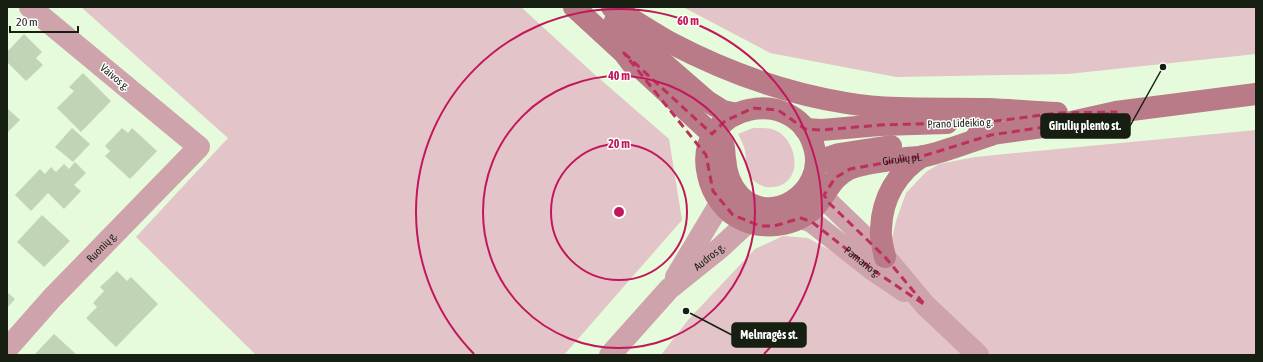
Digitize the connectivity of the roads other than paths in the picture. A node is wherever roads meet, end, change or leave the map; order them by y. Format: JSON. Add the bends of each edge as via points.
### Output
{"nodes":[{"id":1,"x":30,"y":7,"type":"edge"},
{"id":2,"x":574,"y":7,"type":"edge"},
{"id":3,"x":598,"y":7,"type":"edge"},
{"id":4,"x":612,"y":7,"type":"edge"},
{"id":5,"x":1256,"y":94,"type":"edge"},
{"id":6,"x":1116,"y":112,"type":"junction"},
{"id":7,"x":1057,"y":113,"type":"junction"},
{"id":8,"x":737,"y":114,"type":"junction"},
{"id":9,"x":805,"y":129,"type":"junction"},
{"id":10,"x":991,"y":134,"type":"junction"},
{"id":11,"x":710,"y":145,"type":"junction"},
{"id":12,"x":199,"y":147,"type":"joint"},
{"id":13,"x":924,"y":156,"type":"junction"},
{"id":14,"x":818,"y":180,"type":"junction"},
{"id":15,"x":720,"y":202,"type":"junction"},
{"id":16,"x":801,"y":218,"type":"junction"},
{"id":17,"x":748,"y":222,"type":"junction"},
{"id":18,"x":885,"y":257,"type":"junction"},
{"id":19,"x":669,"y":289,"type":"junction"},
{"id":20,"x":925,"y":305,"type":"junction"},
{"id":21,"x":7,"y":349,"type":"edge"},
{"id":22,"x":610,"y":355,"type":"edge"},
{"id":23,"x":978,"y":355,"type":"edge"}],
"edges":[{"from":1,"to":12,"type":"street","name":"Vaivos g."},
{"from":2,"to":11,"type":"main road","name":"Girulių pl.","via":[[624,53]]},
{"from":3,"to":8,"type":"main road","via":[[707,101]]},
{"from":4,"to":7,"type":"main road","via":[[668,41],[714,64],[793,91],[846,103],[883,107]]},
{"from":5,"to":6,"type":"main road","name":"Prano Lideikio g."},
{"from":6,"to":7,"type":"main road","name":"Prano Lideikio g."},
{"from":6,"to":10,"type":"main road","name":"Prano Lideikio g.","via":[[1058,125]]},
{"from":7,"to":9,"type":"main road","name":"Prano Lideikio g.","via":[[989,122]]},
{"from":8,"to":9,"type":"main road","via":[[753,108],[774,109],[793,118]]},
{"from":8,"to":11,"type":"main road","via":[[726,121]]},
{"from":9,"to":14,"type":"main road","via":[[813,144]]},
{"from":10,"to":13,"type":"main road","name":"Girulių pl."},
{"from":10,"to":14,"type":"main road","name":"Prano Lideikio g.","via":[[848,152],[830,157]]},
{"from":11,"to":14,"type":"main road","name":"Girulių pl.","via":[[723,145],[730,182],[740,196],[756,206],[783,206],[799,197]]},
{"from":11,"to":15,"type":"main road","name":"Girulių pl.","via":[[708,175]]},
{"from":12,"to":21,"type":"street","name":"Ruonių g.","via":[[52,298]]},
{"from":13,"to":14,"type":"main road","name":"Girulių pl.","via":[[850,169],[835,178]]},
{"from":13,"to":18,"type":"main road","via":[[906,168],[888,196],[881,230]]},
{"from":14,"to":16,"type":"main road","name":"Girulių pl.","via":[[811,211]]},
{"from":14,"to":18,"type":"street","name":"Pamario g.","via":[[829,203]]},
{"from":15,"to":17,"type":"main road","name":"Girulių pl.","via":[[733,215]]},
{"from":15,"to":19,"type":"street","name":"Audros g."},
{"from":16,"to":17,"type":"main road","name":"Girulių pl.","via":[[774,226],[760,226]]},
{"from":16,"to":20,"type":"street","name":"Pamario g.","via":[[812,222],[873,270]]},
{"from":17,"to":19,"type":"street","name":"Audros g."},
{"from":18,"to":20,"type":"street","name":"Pamario g."},
{"from":19,"to":22,"type":"street","name":"Audros g."},
{"from":20,"to":23,"type":"street","name":"Pamario g."}]}
